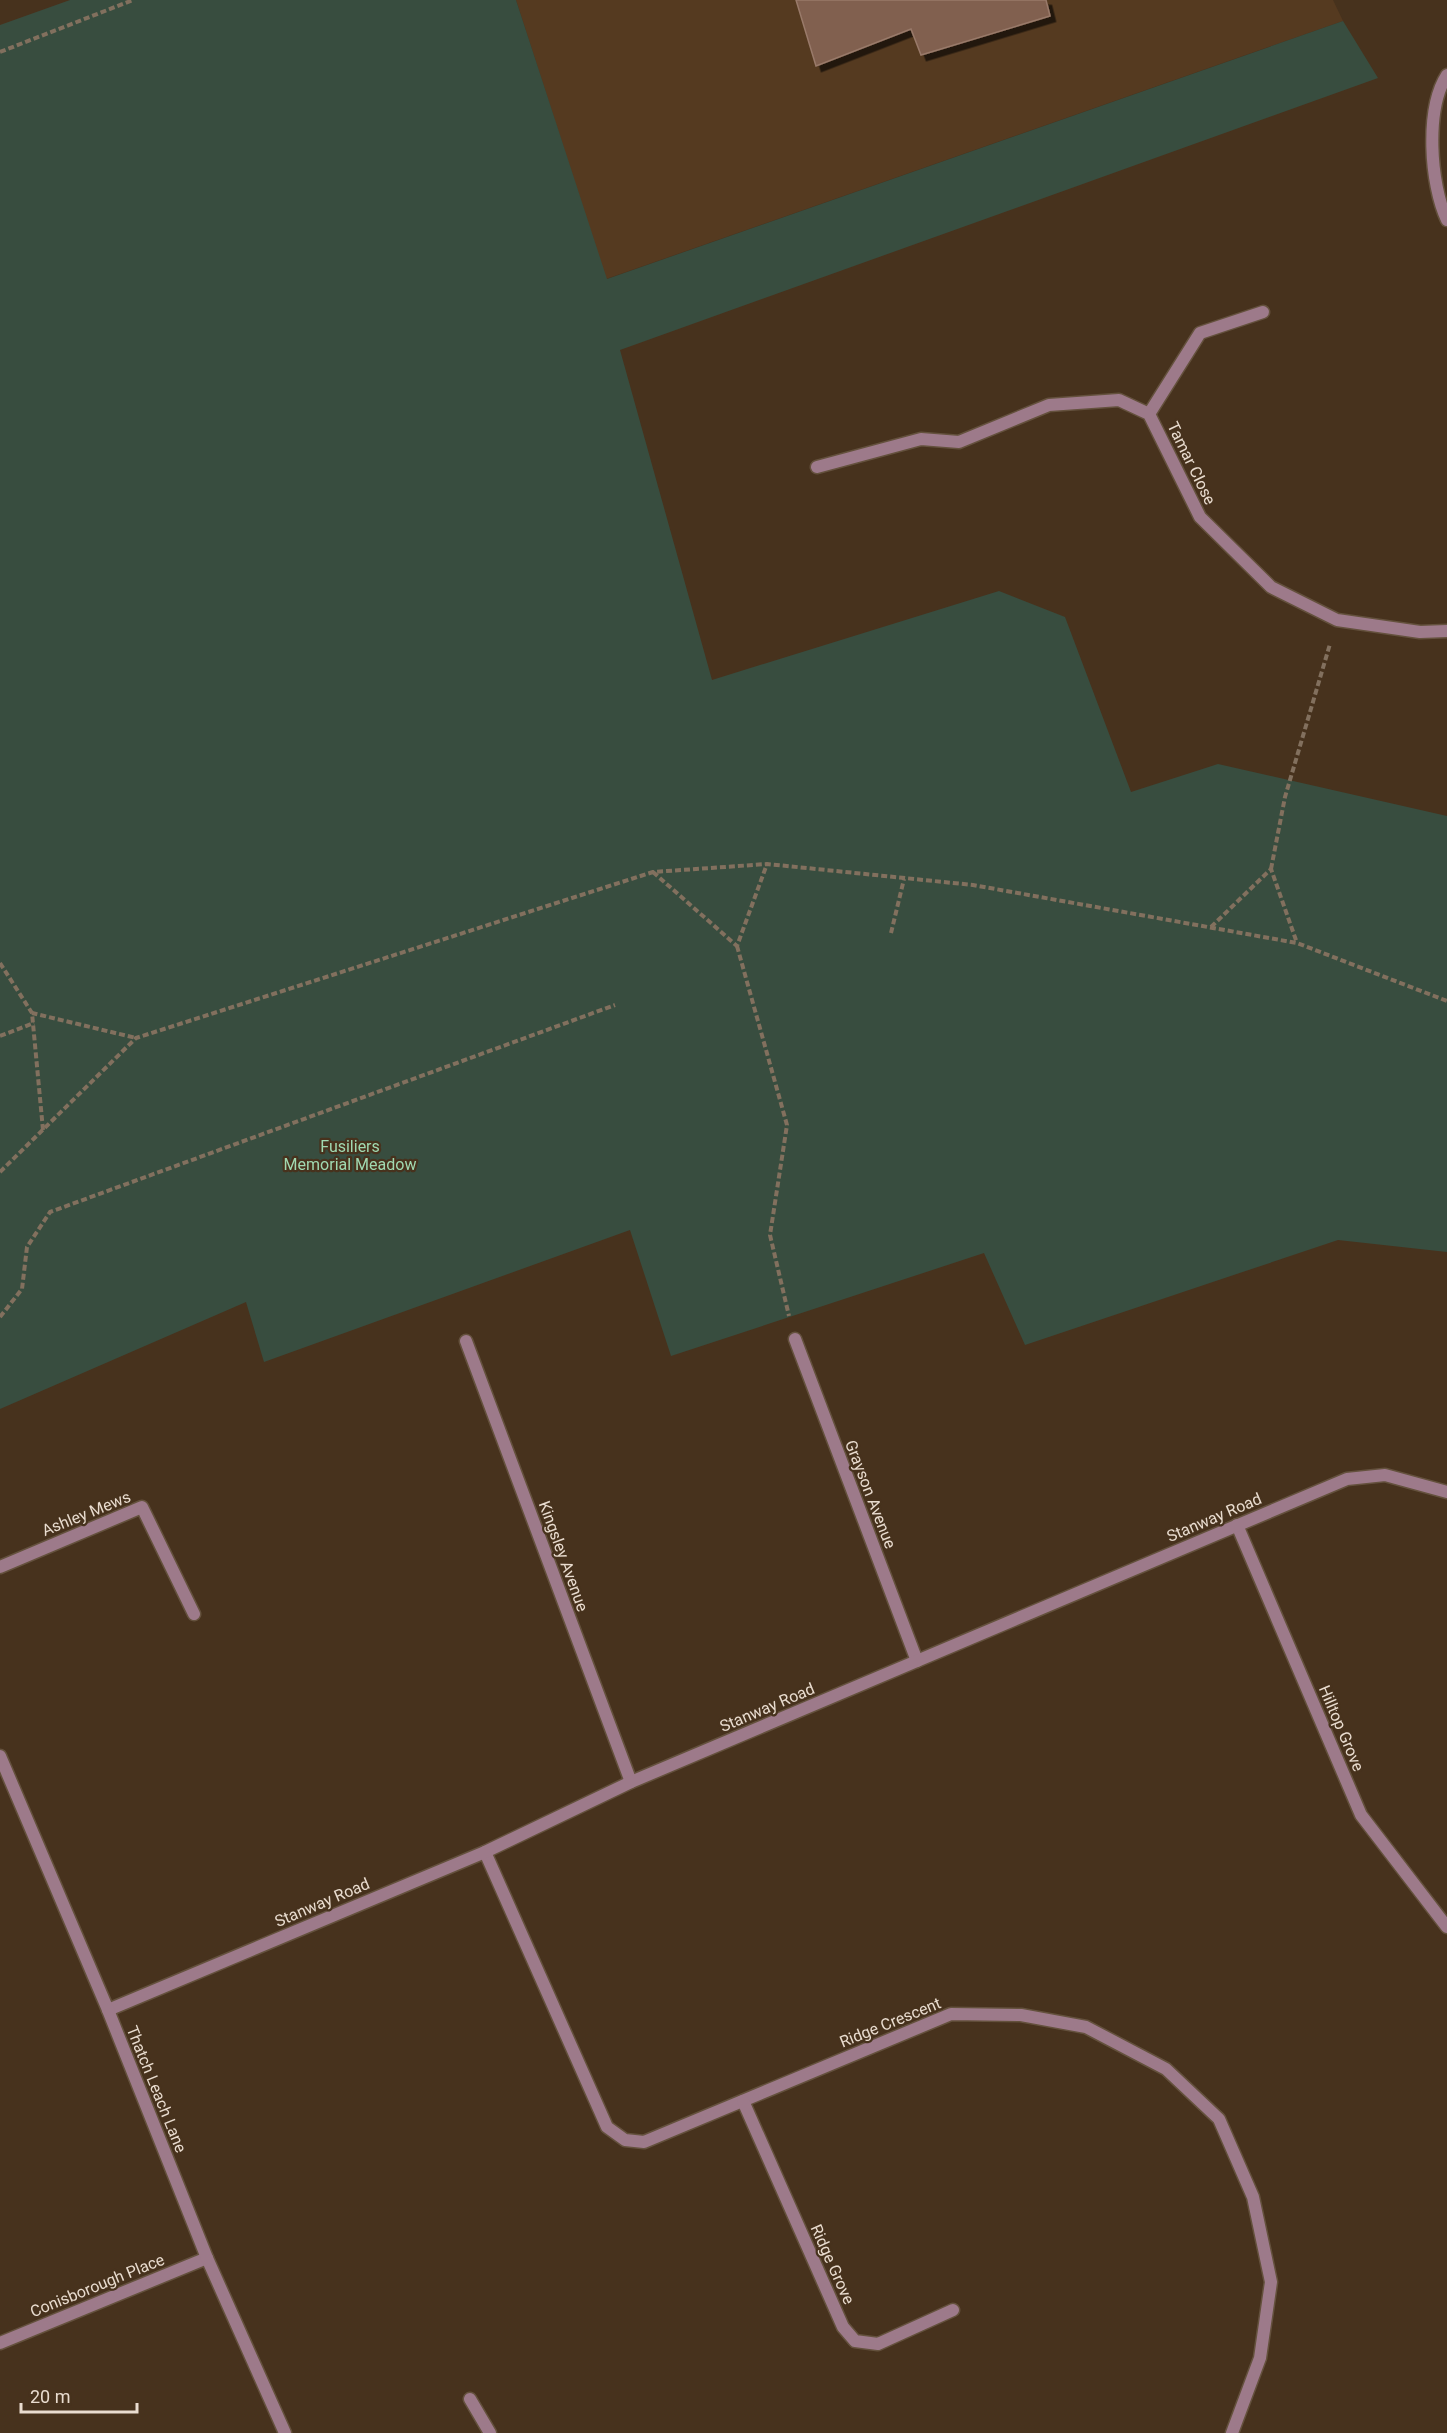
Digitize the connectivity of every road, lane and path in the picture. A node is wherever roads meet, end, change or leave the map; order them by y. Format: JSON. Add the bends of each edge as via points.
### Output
{"nodes":[{"id":1,"x":133,"y":0,"type":"edge"},
{"id":2,"x":0,"y":52,"type":"edge"},
{"id":3,"x":1447,"y":75,"type":"edge"},
{"id":4,"x":1447,"y":220,"type":"edge"},
{"id":5,"x":1263,"y":312,"type":"dead end"},
{"id":6,"x":1149,"y":414,"type":"junction"},
{"id":7,"x":817,"y":467,"type":"dead end"},
{"id":8,"x":1337,"y":620,"type":"junction"},
{"id":9,"x":1447,"y":631,"type":"edge"},
{"id":10,"x":767,"y":864,"type":"junction"},
{"id":11,"x":1271,"y":869,"type":"junction"},
{"id":12,"x":653,"y":872,"type":"junction"},
{"id":13,"x":903,"y":879,"type":"junction"},
{"id":14,"x":1210,"y":928,"type":"junction"},
{"id":15,"x":891,"y":933,"type":"dead end"},
{"id":16,"x":1297,"y":943,"type":"junction"},
{"id":17,"x":737,"y":946,"type":"junction"},
{"id":18,"x":0,"y":963,"type":"edge"},
{"id":19,"x":1447,"y":1001,"type":"edge"},
{"id":20,"x":615,"y":1005,"type":"dead end"},
{"id":21,"x":32,"y":1013,"type":"junction"},
{"id":22,"x":34,"y":1023,"type":"junction"},
{"id":23,"x":0,"y":1036,"type":"edge"},
{"id":24,"x":136,"y":1038,"type":"junction"},
{"id":25,"x":43,"y":1130,"type":"junction"},
{"id":26,"x":0,"y":1172,"type":"edge"},
{"id":27,"x":0,"y":1317,"type":"edge"},
{"id":28,"x":795,"y":1338,"type":"joint"},
{"id":29,"x":466,"y":1341,"type":"dead end"},
{"id":30,"x":1447,"y":1491,"type":"edge"},
{"id":31,"x":1237,"y":1525,"type":"junction"},
{"id":32,"x":0,"y":1567,"type":"edge"},
{"id":33,"x":194,"y":1614,"type":"dead end"},
{"id":34,"x":917,"y":1661,"type":"junction"},
{"id":35,"x":0,"y":1756,"type":"edge"},
{"id":36,"x":631,"y":1782,"type":"junction"},
{"id":37,"x":485,"y":1852,"type":"junction"},
{"id":38,"x":1447,"y":1927,"type":"edge"},
{"id":39,"x":108,"y":2010,"type":"junction"},
{"id":40,"x":743,"y":2101,"type":"junction"},
{"id":41,"x":207,"y":2258,"type":"junction"},
{"id":42,"x":953,"y":2310,"type":"dead end"},
{"id":43,"x":0,"y":2343,"type":"edge"},
{"id":44,"x":470,"y":2399,"type":"dead end"},
{"id":45,"x":285,"y":2433,"type":"edge"},
{"id":46,"x":490,"y":2433,"type":"edge"},
{"id":47,"x":1232,"y":2433,"type":"edge"}],
"edges":[{"from":1,"to":2,"type":"path"},
{"from":3,"to":4,"type":"street","via":[[1440,86],[1431,150],[1439,204]]},
{"from":5,"to":6,"type":"street","via":[[1200,333]]},
{"from":6,"to":7,"type":"street","name":"Tamar Close","via":[[1119,400],[1049,405],[958,442],[921,439]]},
{"from":6,"to":8,"type":"street","name":"Tamar Close","via":[[1200,517],[1271,587]]},
{"from":8,"to":9,"type":"street","name":"Tamar Close","via":[[1420,633]]},
{"from":8,"to":11,"type":"path","via":[[1285,797]]},
{"from":10,"to":12,"type":"path"},
{"from":10,"to":13,"type":"path"},
{"from":10,"to":17,"type":"path"},
{"from":11,"to":14,"type":"path"},
{"from":11,"to":16,"type":"path"},
{"from":12,"to":17,"type":"path"},
{"from":12,"to":24,"type":"path"},
{"from":13,"to":14,"type":"path","via":[[973,885]]},
{"from":13,"to":15,"type":"path"},
{"from":14,"to":16,"type":"path"},
{"from":16,"to":19,"type":"path"},
{"from":17,"to":28,"type":"path","via":[[787,1125],[770,1235]]},
{"from":18,"to":21,"type":"path"},
{"from":20,"to":27,"type":"path","via":[[50,1212],[27,1247],[22,1289]]},
{"from":21,"to":22,"type":"path"},
{"from":21,"to":24,"type":"path"},
{"from":22,"to":23,"type":"path"},
{"from":22,"to":25,"type":"path"},
{"from":24,"to":25,"type":"path"},
{"from":25,"to":26,"type":"path"},
{"from":28,"to":34,"type":"street","name":"Grayson Avenue"},
{"from":29,"to":36,"type":"street","name":"Kingsley Avenue"},
{"from":30,"to":31,"type":"street","name":"Stanway Road","via":[[1385,1475],[1347,1479]]},
{"from":31,"to":34,"type":"street","name":"Stanway Road"},
{"from":31,"to":38,"type":"street","name":"Hilltop Grove","via":[[1361,1815]]},
{"from":32,"to":33,"type":"street","name":"Ashley Mews","via":[[142,1507]]},
{"from":34,"to":36,"type":"street","name":"Stanway Road"},
{"from":35,"to":39,"type":"street","name":"Thatch Leach Lane"},
{"from":36,"to":37,"type":"street","name":"Stanway Road"},
{"from":37,"to":39,"type":"street","name":"Stanway Road"},
{"from":37,"to":40,"type":"street","name":"Ridge Crescent","via":[[607,2127],[625,2140],[644,2142]]},
{"from":39,"to":41,"type":"street","name":"Thatch Leach Lane"},
{"from":40,"to":42,"type":"street","name":"Ridge Grove","via":[[843,2327],[855,2341],[878,2344]]},
{"from":40,"to":47,"type":"street","name":"Ridge Crescent","via":[[951,2014],[1021,2015],[1086,2027],[1166,2069],[1219,2119],[1253,2197],[1271,2282],[1260,2358]]},
{"from":41,"to":43,"type":"street","name":"Conisborough Place"},
{"from":41,"to":45,"type":"street","name":"Thatch Leach Lane"},
{"from":44,"to":46,"type":"street"}]}
